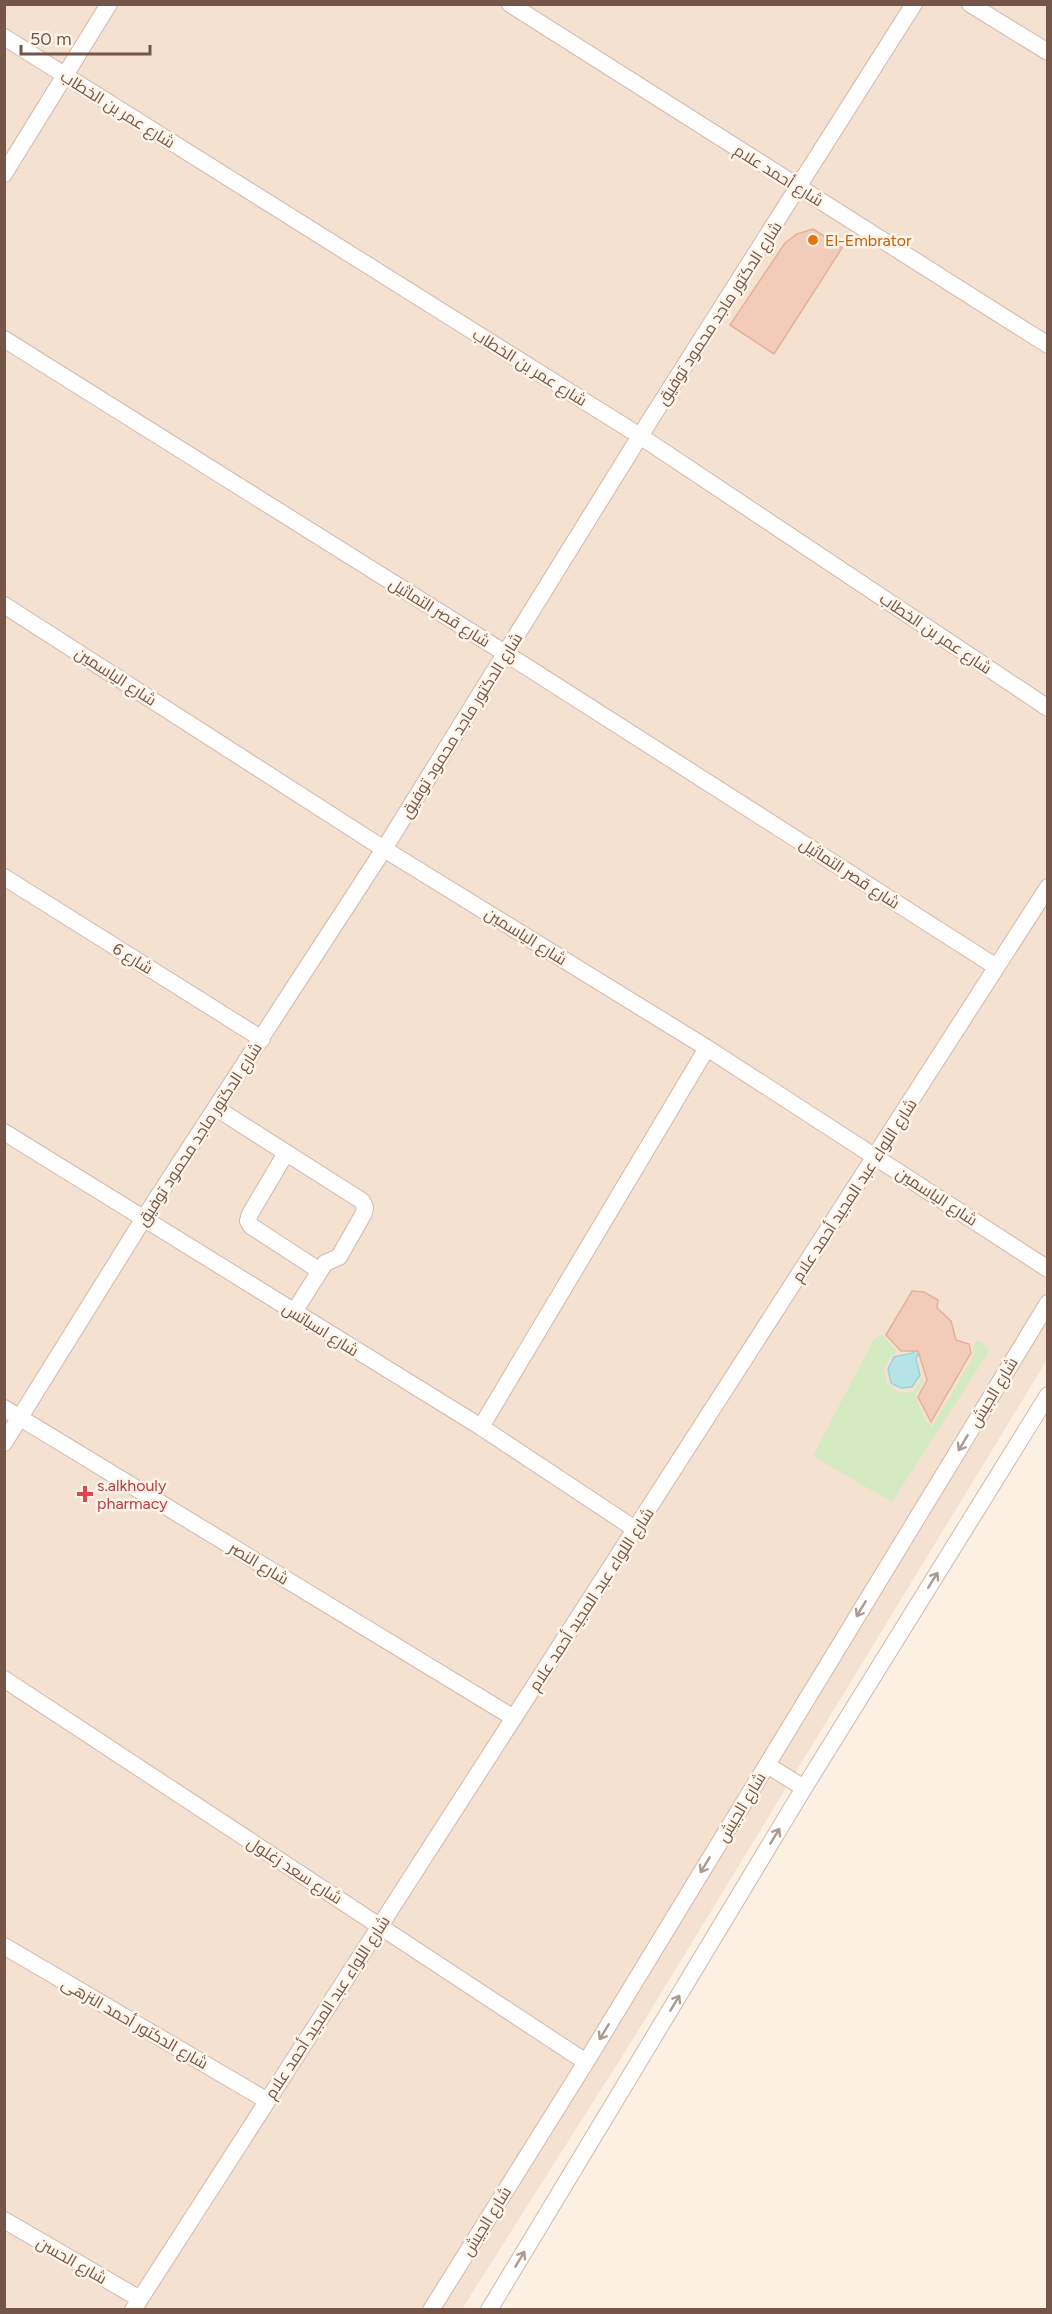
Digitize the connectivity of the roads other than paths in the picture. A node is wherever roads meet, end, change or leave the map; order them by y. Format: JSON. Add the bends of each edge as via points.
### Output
{"nodes":[{"id":1,"x":109,"y":4,"type":"edge"},
{"id":2,"x":510,"y":4,"type":"edge"},
{"id":3,"x":914,"y":4,"type":"edge"},
{"id":4,"x":970,"y":4,"type":"edge"},
{"id":5,"x":4,"y":37,"type":"edge"},
{"id":6,"x":1047,"y":52,"type":"edge"},
{"id":7,"x":65,"y":76,"type":"junction"},
{"id":8,"x":4,"y":174,"type":"edge"},
{"id":9,"x":799,"y":188,"type":"junction"},
{"id":10,"x":4,"y":339,"type":"edge"},
{"id":11,"x":1047,"y":345,"type":"edge"},
{"id":12,"x":640,"y":436,"type":"junction"},
{"id":13,"x":4,"y":605,"type":"edge"},
{"id":14,"x":505,"y":653,"type":"junction"},
{"id":15,"x":1047,"y":708,"type":"edge"},
{"id":16,"x":384,"y":849,"type":"junction"},
{"id":17,"x":4,"y":877,"type":"edge"},
{"id":18,"x":1047,"y":887,"type":"edge"},
{"id":19,"x":995,"y":966,"type":"junction"},
{"id":20,"x":262,"y":1039,"type":"junction"},
{"id":21,"x":707,"y":1048,"type":"junction"},
{"id":22,"x":216,"y":1108,"type":"junction"},
{"id":23,"x":4,"y":1132,"type":"edge"},
{"id":24,"x":286,"y":1153,"type":"junction"},
{"id":25,"x":876,"y":1156,"type":"junction"},
{"id":26,"x":144,"y":1218,"type":"junction"},
{"id":27,"x":1047,"y":1269,"type":"edge"},
{"id":28,"x":320,"y":1271,"type":"junction"},
{"id":29,"x":1047,"y":1303,"type":"edge"},
{"id":30,"x":294,"y":1312,"type":"junction"},
{"id":31,"x":1047,"y":1395,"type":"edge"},
{"id":32,"x":4,"y":1408,"type":"edge"},
{"id":33,"x":21,"y":1418,"type":"junction"},
{"id":34,"x":481,"y":1427,"type":"junction"},
{"id":35,"x":4,"y":1443,"type":"edge"},
{"id":36,"x":635,"y":1529,"type":"junction"},
{"id":37,"x":4,"y":1679,"type":"edge"},
{"id":38,"x":514,"y":1718,"type":"junction"},
{"id":39,"x":766,"y":1765,"type":"junction"},
{"id":40,"x":804,"y":1788,"type":"junction"},
{"id":41,"x":381,"y":1926,"type":"junction"},
{"id":42,"x":4,"y":1946,"type":"edge"},
{"id":43,"x":586,"y":2062,"type":"junction"},
{"id":44,"x":266,"y":2100,"type":"junction"},
{"id":45,"x":4,"y":2220,"type":"edge"},
{"id":46,"x":137,"y":2304,"type":"edge"},
{"id":47,"x":431,"y":2310,"type":"edge"},
{"id":48,"x":489,"y":2310,"type":"edge"}],
"edges":[{"from":1,"to":7,"type":"street"},
{"from":2,"to":9,"type":"street","name":"شارع أحمد علام"},
{"from":3,"to":9,"type":"street","name":"شارع الدكتور ماجد محمود توفيق"},
{"from":4,"to":6,"type":"street"},
{"from":5,"to":7,"type":"street","name":"شارع عمر بن الخطاب"},
{"from":7,"to":8,"type":"street"},
{"from":7,"to":12,"type":"street","name":"شارع عمر بن الخطاب"},
{"from":9,"to":11,"type":"street","name":"شارع أحمد علام"},
{"from":9,"to":12,"type":"street","name":"شارع الدكتور ماجد محمود توفيق"},
{"from":10,"to":14,"type":"street","name":"شارع قصر التماثيل"},
{"from":12,"to":14,"type":"street","name":"شارع الدكتور ماجد محمود توفيق"},
{"from":12,"to":15,"type":"street","name":"شارع عمر بن الخطاب"},
{"from":13,"to":16,"type":"street","name":"شارع الياسمين"},
{"from":14,"to":16,"type":"street","name":"شارع الدكتور ماجد محمود توفيق"},
{"from":14,"to":19,"type":"street","name":"شارع قصر التماثيل"},
{"from":16,"to":20,"type":"street","name":"شارع الدكتور ماجد محمود توفيق"},
{"from":16,"to":21,"type":"street","name":"شارع الياسمين"},
{"from":17,"to":20,"type":"street","name":"شارع 6"},
{"from":18,"to":19,"type":"street","name":"شارع اللواء عبد المجيد أحمد علام"},
{"from":19,"to":25,"type":"street","name":"شارع اللواء عبد المجيد أحمد علام"},
{"from":20,"to":22,"type":"street","name":"شارع الدكتور ماجد محمود توفيق"},
{"from":21,"to":25,"type":"street","name":"شارع الياسمين"},
{"from":21,"to":34,"type":"street"},
{"from":22,"to":24,"type":"street"},
{"from":22,"to":26,"type":"street","name":"شارع الدكتور ماجد محمود توفيق"},
{"from":23,"to":26,"type":"street","name":"شارع اسباتس"},
{"from":24,"to":28,"type":"street","via":[[248,1221]]},
{"from":24,"to":28,"type":"street","via":[[362,1201],[365,1207],[339,1257],[327,1261]]},
{"from":25,"to":27,"type":"street","name":"شارع الياسمين"},
{"from":25,"to":36,"type":"street","name":"شارع اللواء عبد المجيد أحمد علام"},
{"from":26,"to":30,"type":"street","name":"شارع اسباتس"},
{"from":26,"to":33,"type":"street","name":"شارع الدكتور ماجد محمود توفيق"},
{"from":28,"to":30,"type":"street"},
{"from":29,"to":39,"type":"street","name":"شارع الجيش","one_way":true},
{"from":30,"to":34,"type":"street","name":"شارع اسباتس"},
{"from":40,"to":31,"type":"street","one_way":true},
{"from":32,"to":33,"type":"street","name":"شارع النصر"},
{"from":33,"to":35,"type":"street","name":"شارع الدكتور ماجد محمود توفيق"},
{"from":33,"to":38,"type":"street","name":"شارع النصر"},
{"from":34,"to":36,"type":"street","name":"شارع اسباتس"},
{"from":36,"to":38,"type":"street","name":"شارع اللواء عبد المجيد أحمد علام"},
{"from":37,"to":41,"type":"street","name":"شارع سعد زغلول"},
{"from":38,"to":41,"type":"street","name":"شارع اللواء عبد المجيد أحمد علام"},
{"from":39,"to":40,"type":"street"},
{"from":39,"to":43,"type":"street","name":"شارع الجيش","one_way":true},
{"from":48,"to":40,"type":"street","one_way":true},
{"from":41,"to":43,"type":"street","name":"شارع سعد زغلول"},
{"from":41,"to":44,"type":"street","name":"شارع اللواء عبد المجيد أحمد علام"},
{"from":42,"to":44,"type":"street","name":"شارع الدكتور أحمد النزهى"},
{"from":43,"to":47,"type":"street","name":"شارع الجيش"},
{"from":44,"to":46,"type":"street","name":"شارع اللواء عبد المجيد أحمد علام"},
{"from":45,"to":46,"type":"street","name":"شارع الحسن"}]}
